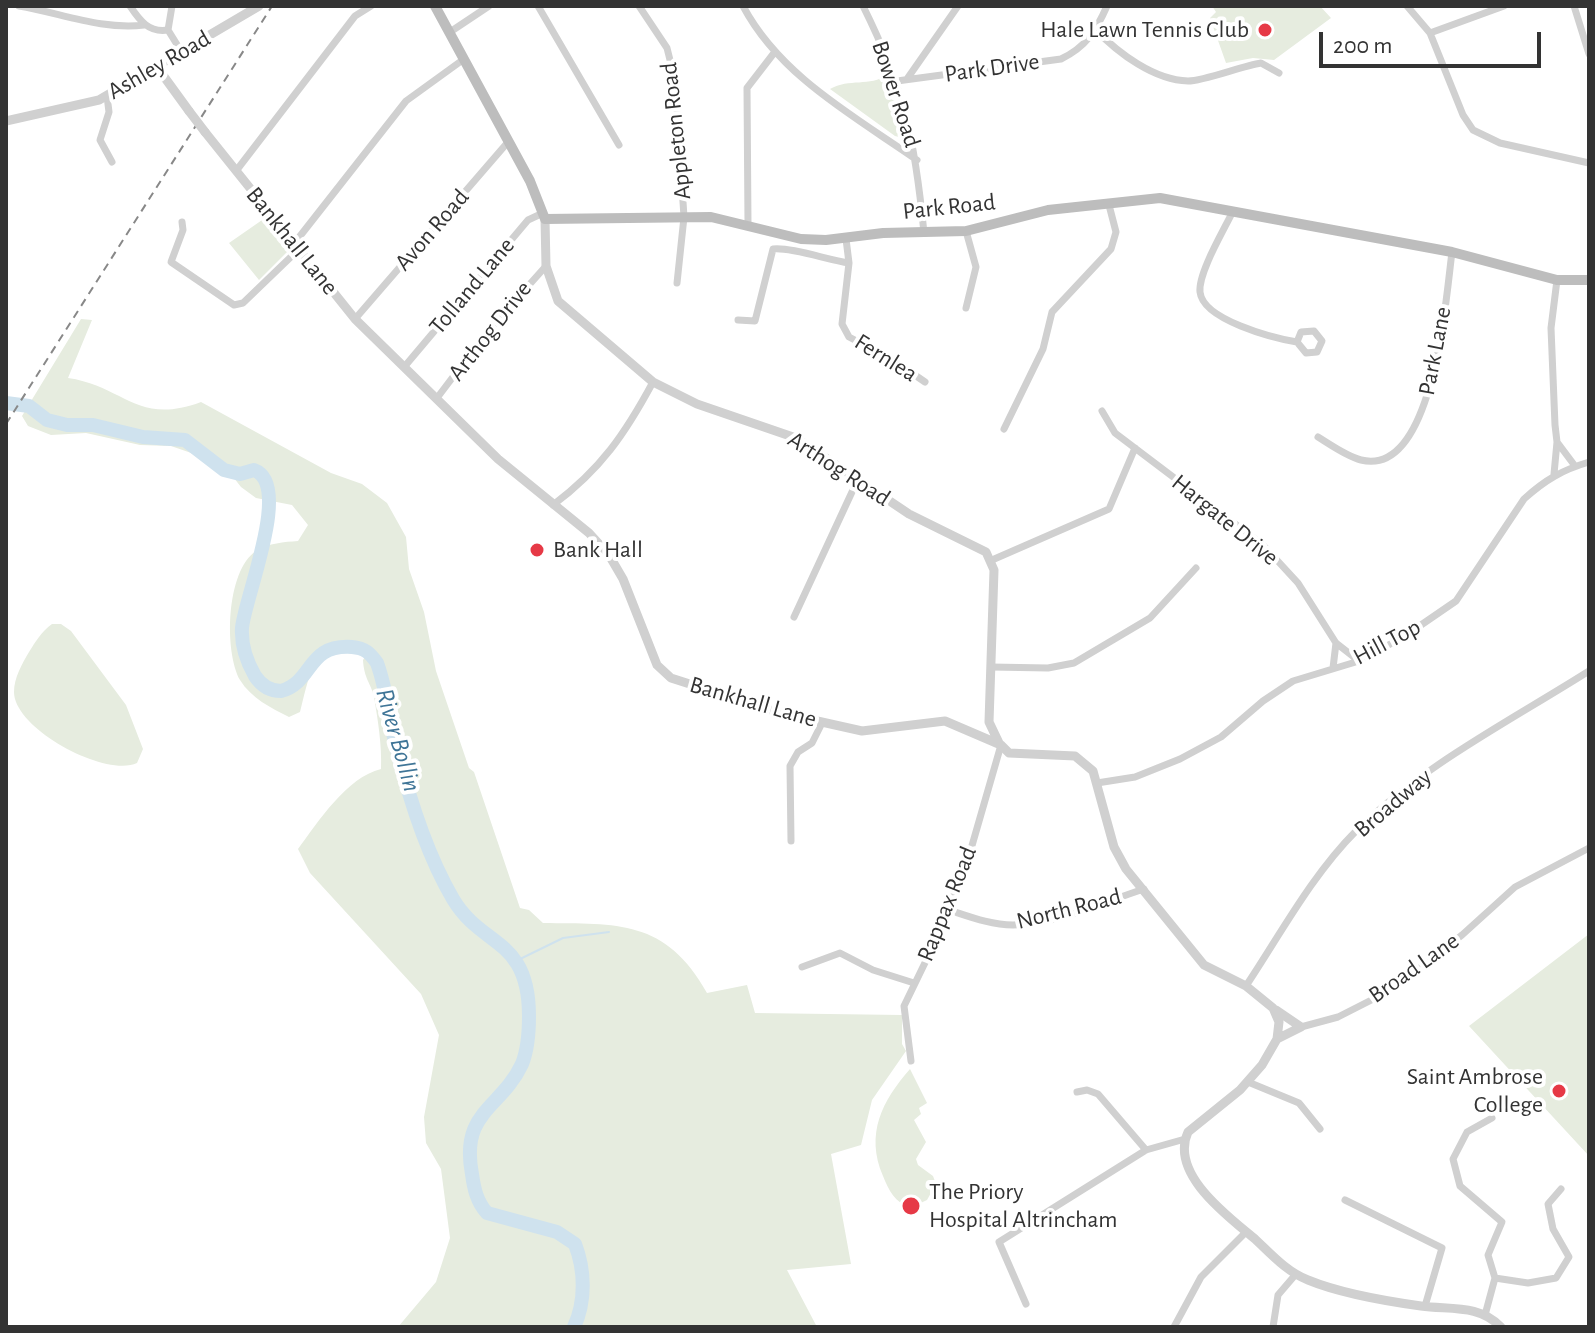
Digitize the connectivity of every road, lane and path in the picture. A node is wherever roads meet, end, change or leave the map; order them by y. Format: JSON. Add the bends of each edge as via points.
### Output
{"nodes":[{"id":1,"x":19,"y":6,"type":"edge"},
{"id":2,"x":130,"y":6,"type":"edge"},
{"id":3,"x":172,"y":6,"type":"edge"},
{"id":4,"x":259,"y":6,"type":"edge"},
{"id":5,"x":371,"y":6,"type":"edge"},
{"id":6,"x":435,"y":6,"type":"edge"},
{"id":7,"x":489,"y":6,"type":"edge"},
{"id":8,"x":538,"y":6,"type":"edge"},
{"id":9,"x":639,"y":6,"type":"edge"},
{"id":10,"x":743,"y":6,"type":"edge"},
{"id":11,"x":863,"y":6,"type":"edge"},
{"id":12,"x":958,"y":6,"type":"edge"},
{"id":13,"x":1107,"y":6,"type":"edge"},
{"id":14,"x":1407,"y":6,"type":"edge"},
{"id":15,"x":1504,"y":6,"type":"edge"},
{"id":16,"x":1574,"y":6,"type":"edge"},
{"id":17,"x":144,"y":25,"type":"junction"},
{"id":18,"x":168,"y":30,"type":"junction"},
{"id":19,"x":1096,"y":30,"type":"junction"},
{"id":20,"x":450,"y":32,"type":"junction"},
{"id":21,"x":1430,"y":33,"type":"junction"},
{"id":22,"x":181,"y":51,"type":"junction"},
{"id":23,"x":774,"y":53,"type":"junction"},
{"id":24,"x":1589,"y":54,"type":"edge"},
{"id":25,"x":464,"y":59,"type":"junction"},
{"id":26,"x":157,"y":67,"type":"junction"},
{"id":27,"x":1279,"y":73,"type":"dead end"},
{"id":28,"x":902,"y":80,"type":"junction"},
{"id":29,"x":107,"y":96,"type":"junction"},
{"id":30,"x":6,"y":121,"type":"edge"},
{"id":31,"x":508,"y":142,"type":"junction"},
{"id":32,"x":619,"y":145,"type":"dead end"},
{"id":33,"x":111,"y":156,"type":"dead end"},
{"id":34,"x":917,"y":160,"type":"junction"},
{"id":35,"x":1589,"y":163,"type":"edge"},
{"id":36,"x":236,"y":171,"type":"junction"},
{"id":37,"x":1109,"y":205,"type":"junction"},
{"id":38,"x":1233,"y":211,"type":"junction"},
{"id":39,"x":544,"y":216,"type":"junction"},
{"id":40,"x":684,"y":217,"type":"junction"},
{"id":41,"x":182,"y":222,"type":"dead end"},
{"id":42,"x":748,"y":224,"type":"junction"},
{"id":43,"x":966,"y":231,"type":"junction"},
{"id":44,"x":924,"y":233,"type":"junction"},
{"id":45,"x":846,"y":239,"type":"junction"},
{"id":46,"x":295,"y":248,"type":"junction"},
{"id":47,"x":1452,"y":252,"type":"junction"},
{"id":48,"x":849,"y":263,"type":"junction"},
{"id":49,"x":546,"y":266,"type":"junction"},
{"id":50,"x":1557,"y":280,"type":"junction"},
{"id":51,"x":1589,"y":280,"type":"edge"},
{"id":52,"x":677,"y":283,"type":"dead end"},
{"id":53,"x":966,"y":308,"type":"dead end"},
{"id":54,"x":355,"y":319,"type":"junction"},
{"id":55,"x":738,"y":320,"type":"dead end"},
{"id":56,"x":1297,"y":342,"type":"dead end"},
{"id":57,"x":405,"y":366,"type":"junction"},
{"id":58,"x":653,"y":382,"type":"junction"},
{"id":59,"x":925,"y":382,"type":"dead end"},
{"id":60,"x":437,"y":398,"type":"junction"},
{"id":61,"x":1102,"y":411,"type":"dead end"},
{"id":62,"x":1004,"y":429,"type":"dead end"},
{"id":63,"x":1318,"y":437,"type":"dead end"},
{"id":64,"x":1557,"y":442,"type":"junction"},
{"id":65,"x":1135,"y":448,"type":"junction"},
{"id":66,"x":1589,"y":462,"type":"edge"},
{"id":67,"x":1575,"y":466,"type":"junction"},
{"id":68,"x":1554,"y":474,"type":"junction"},
{"id":69,"x":858,"y":479,"type":"junction"},
{"id":70,"x":553,"y":505,"type":"junction"},
{"id":71,"x":992,"y":560,"type":"junction"},
{"id":72,"x":1196,"y":568,"type":"dead end"},
{"id":73,"x":794,"y":617,"type":"dead end"},
{"id":74,"x":1336,"y":643,"type":"junction"},
{"id":75,"x":1359,"y":661,"type":"junction"},
{"id":76,"x":991,"y":667,"type":"junction"},
{"id":77,"x":1333,"y":668,"type":"junction"},
{"id":78,"x":1589,"y":671,"type":"edge"},
{"id":79,"x":822,"y":723,"type":"junction"},
{"id":80,"x":1001,"y":745,"type":"junction"},
{"id":81,"x":1097,"y":783,"type":"junction"},
{"id":82,"x":791,"y":841,"type":"dead end"},
{"id":83,"x":1589,"y":848,"type":"edge"},
{"id":84,"x":1144,"y":889,"type":"junction"},
{"id":85,"x":946,"y":909,"type":"junction"},
{"id":86,"x":802,"y":967,"type":"dead end"},
{"id":87,"x":914,"y":983,"type":"junction"},
{"id":88,"x":1246,"y":986,"type":"junction"},
{"id":89,"x":1273,"y":1008,"type":"junction"},
{"id":90,"x":1301,"y":1027,"type":"junction"},
{"id":91,"x":1277,"y":1039,"type":"junction"},
{"id":92,"x":911,"y":1061,"type":"dead end"},
{"id":93,"x":1248,"y":1082,"type":"junction"},
{"id":94,"x":1077,"y":1092,"type":"dead end"},
{"id":95,"x":1492,"y":1118,"type":"dead end"},
{"id":96,"x":1320,"y":1129,"type":"dead end"},
{"id":97,"x":1185,"y":1139,"type":"junction"},
{"id":98,"x":1146,"y":1150,"type":"junction"},
{"id":99,"x":1561,"y":1189,"type":"dead end"},
{"id":100,"x":1345,"y":1200,"type":"dead end"},
{"id":101,"x":1246,"y":1232,"type":"junction"},
{"id":102,"x":1296,"y":1274,"type":"junction"},
{"id":103,"x":1495,"y":1278,"type":"junction"},
{"id":104,"x":1026,"y":1304,"type":"dead end"},
{"id":105,"x":1425,"y":1306,"type":"junction"},
{"id":106,"x":1485,"y":1315,"type":"junction"},
{"id":107,"x":1174,"y":1327,"type":"edge"},
{"id":108,"x":1273,"y":1327,"type":"edge"},
{"id":109,"x":1501,"y":1327,"type":"edge"}],
"edges":[{"from":1,"to":17,"type":"street","via":[[98,24]]},
{"from":2,"to":17,"type":"street"},
{"from":3,"to":18,"type":"street"},
{"from":4,"to":22,"type":"street","name":"Ashley Road"},
{"from":5,"to":36,"type":"street","via":[[355,16]]},
{"from":6,"to":20,"type":"main road"},
{"from":7,"to":20,"type":"street"},
{"from":8,"to":32,"type":"street"},
{"from":9,"to":40,"type":"street","name":"Appleton Road","via":[[667,48],[675,80]]},
{"from":10,"to":23,"type":"street"},
{"from":11,"to":28,"type":"street","name":"Bower Road"},
{"from":12,"to":28,"type":"street"},
{"from":13,"to":19,"type":"street","name":"Park Drive"},
{"from":14,"to":21,"type":"street"},
{"from":15,"to":21,"type":"street"},
{"from":16,"to":24,"type":"street"},
{"from":17,"to":18,"type":"street"},
{"from":18,"to":22,"type":"street"},
{"from":19,"to":27,"type":"street","via":[[1114,49],[1150,70],[1189,81],[1261,63]]},
{"from":19,"to":28,"type":"street","name":"Park Drive","via":[[1081,49],[1061,59]]},
{"from":20,"to":25,"type":"main road"},
{"from":21,"to":35,"type":"street","via":[[1473,130],[1500,143]]},
{"from":22,"to":26,"type":"street","name":"Ashley Road"},
{"from":23,"to":34,"type":"street"},
{"from":23,"to":42,"type":"street","via":[[747,88]]},
{"from":25,"to":31,"type":"main road"},
{"from":25,"to":46,"type":"street","via":[[406,101]]},
{"from":26,"to":29,"type":"street","name":"Ashley Road"},
{"from":26,"to":36,"type":"street","name":"Bankhall Lane","bridge":true},
{"from":28,"to":34,"type":"street","name":"Bower Road"},
{"from":29,"to":30,"type":"street","name":"Ashley Road"},
{"from":29,"to":33,"type":"street","via":[[109,112],[100,140]]},
{"from":31,"to":39,"type":"main road"},
{"from":31,"to":54,"type":"street","name":"Avon Road"},
{"from":34,"to":44,"type":"street","name":"Bower Road"},
{"from":36,"to":46,"type":"street","name":"Bankhall Lane"},
{"from":37,"to":38,"type":"main road","name":"Park Road","via":[[1160,198]]},
{"from":37,"to":43,"type":"main road","name":"Park Road","via":[[1048,210]]},
{"from":37,"to":62,"type":"street","via":[[1116,232],[1111,249],[1052,312],[1043,349]]},
{"from":38,"to":47,"type":"main road","name":"Park Road"},
{"from":38,"to":56,"type":"street","via":[[1200,293],[1208,308],[1226,319]]},
{"from":39,"to":40,"type":"main road","name":"Park Road"},
{"from":39,"to":49,"type":"street","name":"Arthog Road"},
{"from":39,"to":57,"type":"street","name":"Tolland Lane","via":[[528,220]]},
{"from":40,"to":42,"type":"main road","name":"Park Road"},
{"from":40,"to":52,"type":"street","name":"Appleton Road"},
{"from":41,"to":46,"type":"street","via":[[171,262],[234,305],[243,303]]},
{"from":42,"to":45,"type":"main road","name":"Park Road","via":[[801,239]]},
{"from":43,"to":44,"type":"main road","name":"Park Road"},
{"from":43,"to":53,"type":"street","via":[[976,267]]},
{"from":44,"to":45,"type":"main road","name":"Park Road"},
{"from":45,"to":48,"type":"street","name":"Fernlea"},
{"from":46,"to":54,"type":"street","name":"Bankhall Lane"},
{"from":47,"to":50,"type":"main road","name":"Park Road"},
{"from":47,"to":63,"type":"street","name":"Park Lane","via":[[1434,373],[1426,403],[1403,445],[1378,460],[1362,460]]},
{"from":48,"to":55,"type":"street","via":[[812,258],[785,247],[773,249],[755,321]]},
{"from":48,"to":59,"type":"street","name":"Fernlea","via":[[842,324],[849,337]]},
{"from":49,"to":58,"type":"street","name":"Arthog Road","via":[[564,308]]},
{"from":49,"to":60,"type":"street","name":"Arthog Drive"},
{"from":50,"to":51,"type":"main road","name":"Park Road"},
{"from":50,"to":64,"type":"street","via":[[1551,328]]},
{"from":54,"to":57,"type":"street","name":"Bankhall Lane"},
{"from":57,"to":60,"type":"street","name":"Bankhall Lane"},
{"from":58,"to":69,"type":"street","name":"Arthog Road","via":[[697,404],[782,432]]},
{"from":58,"to":70,"type":"street","via":[[624,436]]},
{"from":60,"to":70,"type":"street","name":"Bankhall Lane"},
{"from":61,"to":65,"type":"street","name":"Hargate Drive","via":[[1115,433]]},
{"from":64,"to":67,"type":"street"},
{"from":64,"to":68,"type":"street"},
{"from":65,"to":71,"type":"street","via":[[1109,509]]},
{"from":65,"to":74,"type":"street","name":"Hargate Drive","via":[[1263,545],[1298,583]]},
{"from":66,"to":67,"type":"street","name":"Hill Top"},
{"from":67,"to":68,"type":"street","name":"Hill Top"},
{"from":68,"to":75,"type":"street","name":"Hill Top","via":[[1524,499],[1456,601]]},
{"from":69,"to":71,"type":"street","name":"Arthog Road"},
{"from":69,"to":73,"type":"street"},
{"from":70,"to":79,"type":"street","name":"Bankhall Lane","via":[[609,555],[657,665],[671,678]]},
{"from":71,"to":76,"type":"street"},
{"from":72,"to":76,"type":"street","via":[[1150,618],[1074,663]]},
{"from":74,"to":75,"type":"street","name":"Hargate Drive"},
{"from":74,"to":77,"type":"street"},
{"from":75,"to":77,"type":"street","name":"Hill Top"},
{"from":76,"to":80,"type":"street","via":[[989,722]]},
{"from":77,"to":81,"type":"street","name":"Hill Top","via":[[1293,681],[1221,737],[1180,759],[1135,777]]},
{"from":78,"to":88,"type":"street","name":"Broadway","via":[[1397,794],[1355,833]]},
{"from":79,"to":80,"type":"street","name":"Bankhall Lane","via":[[862,731],[945,721]]},
{"from":79,"to":82,"type":"street","via":[[790,766]]},
{"from":80,"to":81,"type":"street","name":"Bankhall Lane","via":[[1020,756],[1075,756],[1093,771]]},
{"from":80,"to":85,"type":"street","name":"Rappax Road","via":[[971,849]]},
{"from":81,"to":84,"type":"street","name":"Bankhall Lane","via":[[1114,847]]},
{"from":83,"to":90,"type":"street","name":"Broad Lane","via":[[1515,887],[1393,989],[1338,1017]]},
{"from":84,"to":85,"type":"street","name":"North Road","via":[[1014,925]]},
{"from":84,"to":88,"type":"street","name":"Bankhall Lane","via":[[1204,965]]},
{"from":85,"to":87,"type":"street","name":"Rappax Road"},
{"from":86,"to":87,"type":"street","via":[[840,953]]},
{"from":87,"to":92,"type":"street","name":"Rappax Road","via":[[904,1006]]},
{"from":88,"to":89,"type":"street","name":"Bankhall Lane"},
{"from":89,"to":90,"type":"street","name":"Bankhall Lane"},
{"from":89,"to":91,"type":"street","via":[[1279,1022]]},
{"from":90,"to":91,"type":"street","name":"Broad Lane"},
{"from":91,"to":93,"type":"street","name":"Broad Lane"},
{"from":93,"to":96,"type":"street","via":[[1299,1103]]},
{"from":93,"to":97,"type":"street","name":"Broad Lane","via":[[1194,1125]]},
{"from":94,"to":98,"type":"street","via":[[1091,1091],[1103,1099]]},
{"from":95,"to":103,"type":"street","via":[[1467,1132],[1453,1159],[1460,1186],[1502,1222],[1488,1255]]},
{"from":97,"to":98,"type":"street"},
{"from":97,"to":101,"type":"street","via":[[1200,1188]]},
{"from":98,"to":104,"type":"street","via":[[999,1242]]},
{"from":99,"to":103,"type":"street","via":[[1548,1204],[1553,1229],[1569,1257],[1556,1278],[1528,1283]]},
{"from":100,"to":105,"type":"street","via":[[1442,1248]]},
{"from":101,"to":102,"type":"street"},
{"from":101,"to":107,"type":"street","via":[[1201,1277]]},
{"from":102,"to":105,"type":"street","via":[[1318,1284]]},
{"from":102,"to":108,"type":"street","via":[[1278,1295]]},
{"from":103,"to":106,"type":"street"},
{"from":105,"to":106,"type":"street"},
{"from":106,"to":109,"type":"street"}]}
